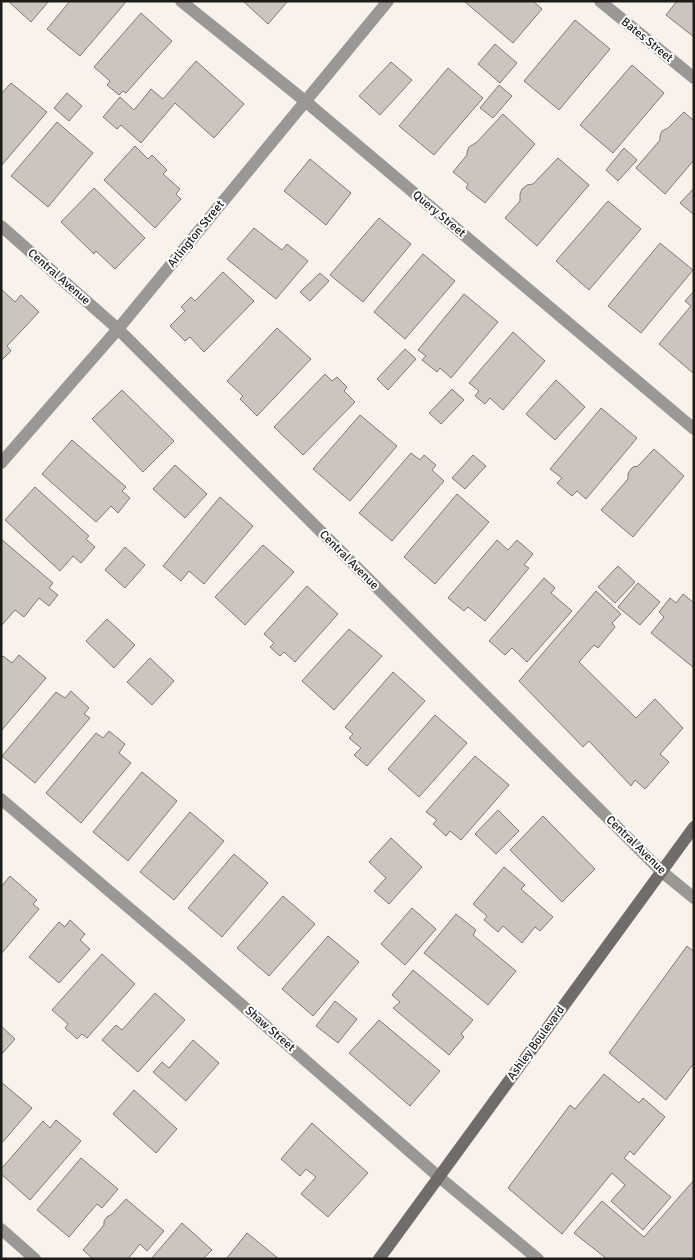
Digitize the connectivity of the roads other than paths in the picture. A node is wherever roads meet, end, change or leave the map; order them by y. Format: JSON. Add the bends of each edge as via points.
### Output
{"nodes":[{"id":1,"x":181,"y":1,"type":"edge"},
{"id":2,"x":388,"y":1,"type":"edge"},
{"id":3,"x":600,"y":1,"type":"edge"},
{"id":4,"x":694,"y":78,"type":"edge"},
{"id":5,"x":305,"y":101,"type":"junction"},
{"id":6,"x":1,"y":226,"type":"edge"},
{"id":7,"x":118,"y":329,"type":"junction"},
{"id":8,"x":694,"y":429,"type":"edge"},
{"id":9,"x":1,"y":463,"type":"edge"},
{"id":10,"x":1,"y":799,"type":"edge"},
{"id":11,"x":694,"y":827,"type":"edge"},
{"id":12,"x":661,"y":871,"type":"junction"},
{"id":13,"x":694,"y":898,"type":"edge"},
{"id":14,"x":440,"y":1177,"type":"junction"},
{"id":15,"x":1,"y":1229,"type":"edge"},
{"id":16,"x":35,"y":1259,"type":"edge"},
{"id":17,"x":379,"y":1259,"type":"edge"},
{"id":18,"x":538,"y":1259,"type":"edge"}],
"edges":[{"from":1,"to":5,"type":"street","name":"Query Street"},
{"from":2,"to":5,"type":"street","name":"Arlington Street"},
{"from":3,"to":4,"type":"street","name":"Bates Street"},
{"from":5,"to":7,"type":"street","name":"Arlington Street"},
{"from":5,"to":8,"type":"street","name":"Query Street"},
{"from":6,"to":7,"type":"street","name":"Central Avenue"},
{"from":7,"to":9,"type":"street","name":"Arlington Street"},
{"from":7,"to":12,"type":"street","name":"Central Avenue"},
{"from":10,"to":14,"type":"street","name":"Shaw Street"},
{"from":11,"to":12,"type":"main road","name":"Ashley Boulevard"},
{"from":12,"to":13,"type":"street","name":"Central Avenue"},
{"from":12,"to":14,"type":"main road","name":"Ashley Boulevard"},
{"from":14,"to":17,"type":"main road","name":"Ashley Boulevard"},
{"from":14,"to":18,"type":"street","name":"Shaw Street"},
{"from":15,"to":16,"type":"street"}]}
